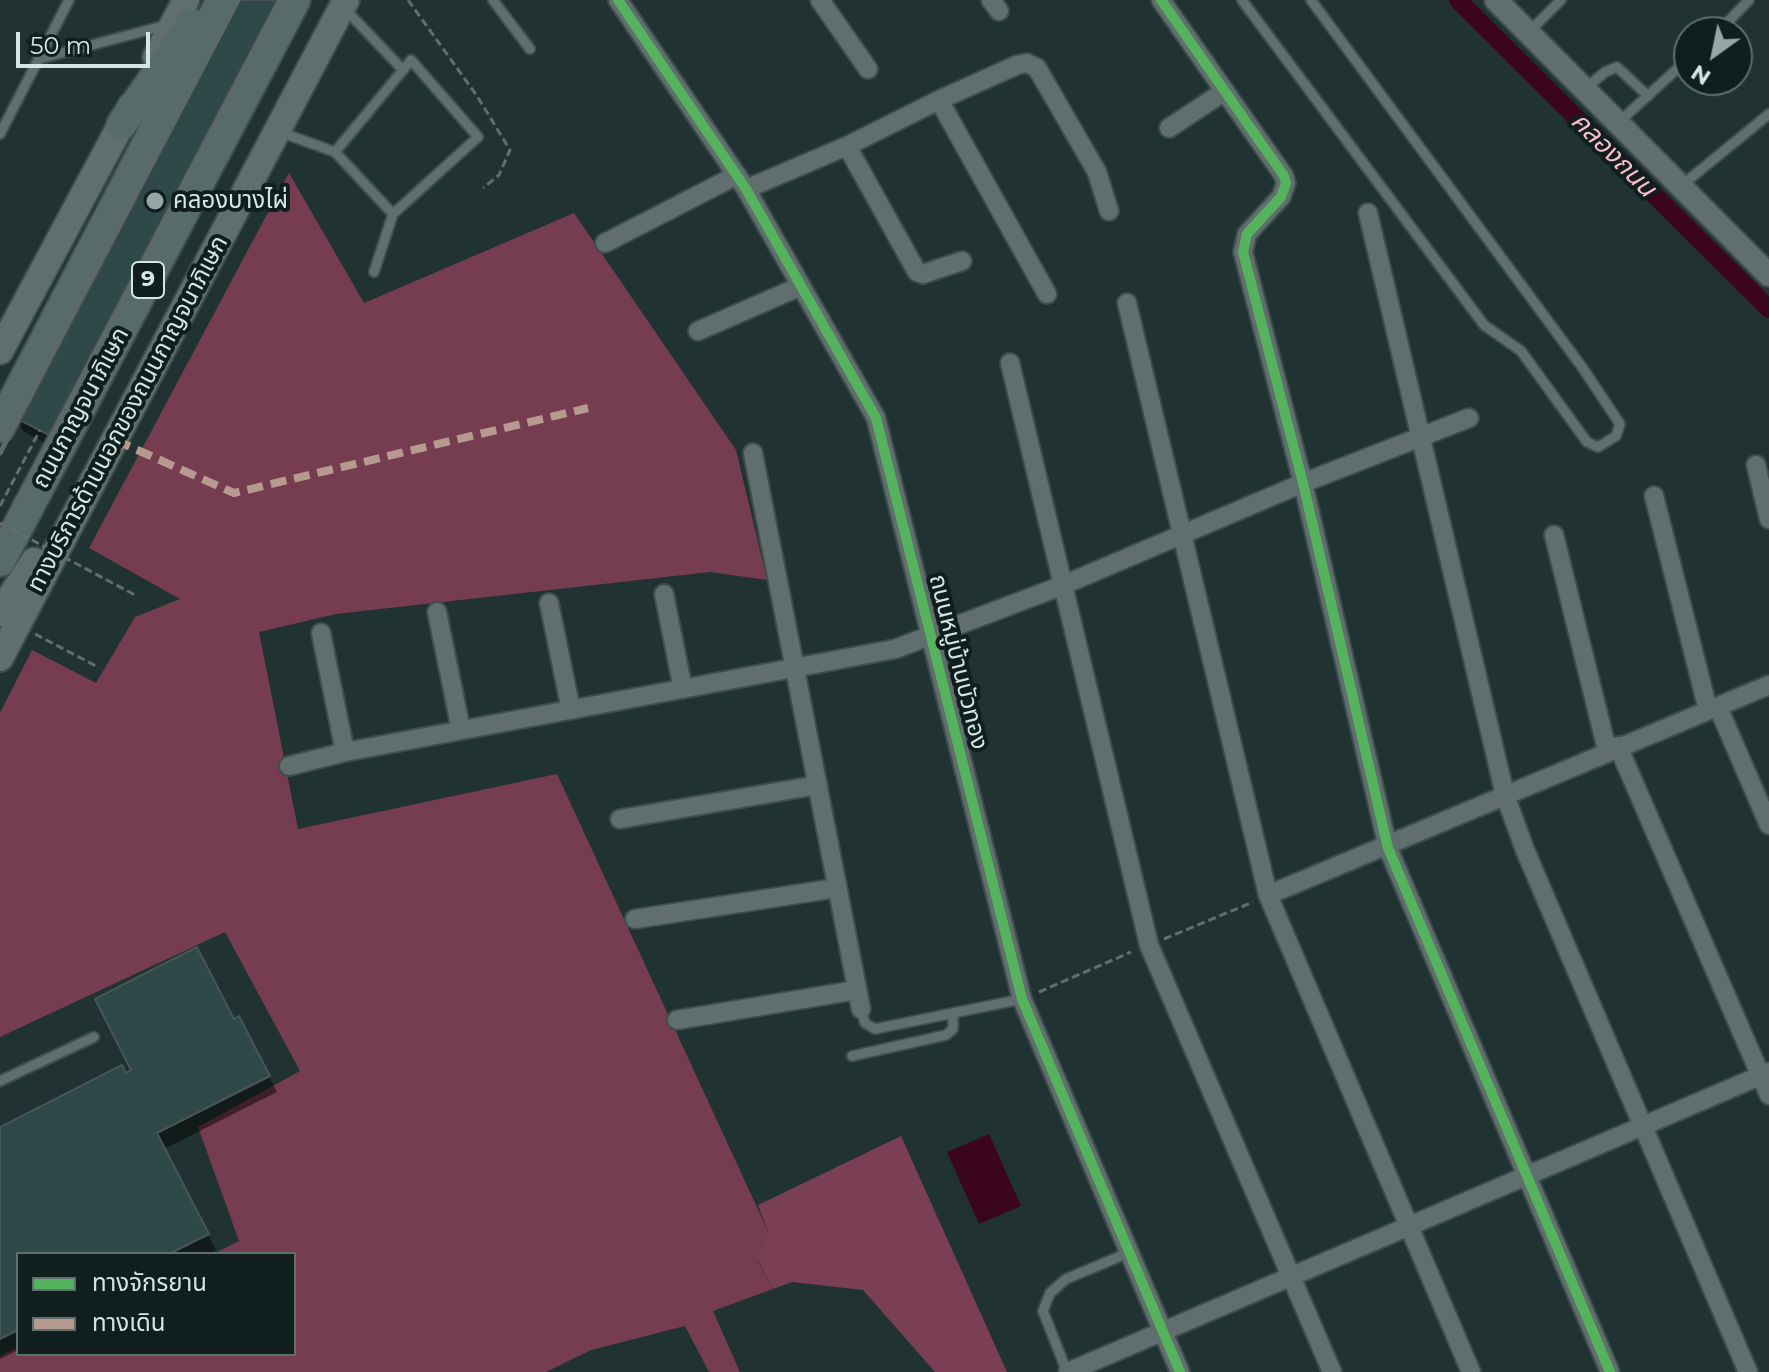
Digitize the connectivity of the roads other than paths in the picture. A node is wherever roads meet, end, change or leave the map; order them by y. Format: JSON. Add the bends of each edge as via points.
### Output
{"nodes":[{"id":1,"x":69,"y":0,"type":"edge"},
{"id":2,"x":209,"y":0,"type":"edge"},
{"id":3,"x":222,"y":0,"type":"edge"},
{"id":4,"x":295,"y":0,"type":"edge"},
{"id":5,"x":493,"y":0,"type":"edge"},
{"id":6,"x":618,"y":0,"type":"edge"},
{"id":7,"x":820,"y":0,"type":"edge"},
{"id":8,"x":1161,"y":0,"type":"edge"},
{"id":9,"x":1242,"y":0,"type":"edge"},
{"id":10,"x":1311,"y":0,"type":"edge"},
{"id":11,"x":1496,"y":0,"type":"edge"},
{"id":12,"x":1561,"y":0,"type":"edge"},
{"id":13,"x":1749,"y":0,"type":"edge"},
{"id":14,"x":344,"y":3,"type":"edge"},
{"id":15,"x":180,"y":11,"type":"edge"},
{"id":16,"x":1734,"y":16,"type":"edge"},
{"id":17,"x":1529,"y":32,"type":"junction"},
{"id":18,"x":530,"y":49,"type":"dead end"},
{"id":19,"x":39,"y":59,"type":"junction"},
{"id":20,"x":868,"y":69,"type":"dead end"},
{"id":21,"x":403,"y":70,"type":"junction"},
{"id":22,"x":1673,"y":73,"type":"edge"},
{"id":23,"x":1586,"y":89,"type":"junction"},
{"id":24,"x":1225,"y":91,"type":"junction"},
{"id":25,"x":1648,"y":96,"type":"junction"},
{"id":26,"x":939,"y":100,"type":"junction"},
{"id":27,"x":1769,"y":114,"type":"edge"},
{"id":28,"x":1619,"y":122,"type":"junction"},
{"id":29,"x":122,"y":124,"type":"junction"},
{"id":30,"x":1169,"y":128,"type":"dead end"},
{"id":31,"x":277,"y":131,"type":"junction"},
{"id":32,"x":0,"y":134,"type":"edge"},
{"id":33,"x":847,"y":146,"type":"junction"},
{"id":34,"x":335,"y":152,"type":"junction"},
{"id":35,"x":741,"y":182,"type":"junction"},
{"id":36,"x":1681,"y":186,"type":"junction"},
{"id":37,"x":1109,"y":211,"type":"dead end"},
{"id":38,"x":1368,"y":213,"type":"dead end"},
{"id":39,"x":393,"y":214,"type":"junction"},
{"id":40,"x":605,"y":243,"type":"dead end"},
{"id":41,"x":962,"y":261,"type":"dead end"},
{"id":42,"x":1766,"y":266,"type":"edge"},
{"id":43,"x":374,"y":272,"type":"dead end"},
{"id":44,"x":801,"y":286,"type":"junction"},
{"id":45,"x":1047,"y":294,"type":"dead end"},
{"id":46,"x":1127,"y":303,"type":"dead end"},
{"id":47,"x":698,"y":331,"type":"dead end"},
{"id":48,"x":1,"y":349,"type":"edge"},
{"id":49,"x":1010,"y":363,"type":"dead end"},
{"id":50,"x":1469,"y":418,"type":"dead end"},
{"id":51,"x":0,"y":427,"type":"edge"},
{"id":52,"x":1422,"y":437,"type":"junction"},
{"id":53,"x":753,"y":453,"type":"dead end"},
{"id":54,"x":1756,"y":465,"type":"dead end"},
{"id":55,"x":1303,"y":483,"type":"junction"},
{"id":56,"x":1654,"y":496,"type":"dead end"},
{"id":57,"x":1769,"y":519,"type":"edge"},
{"id":58,"x":1554,"y":535,"type":"dead end"},
{"id":59,"x":1182,"y":537,"type":"junction"},
{"id":60,"x":0,"y":561,"type":"edge"},
{"id":61,"x":1061,"y":586,"type":"junction"},
{"id":62,"x":664,"y":594,"type":"dead end"},
{"id":63,"x":549,"y":603,"type":"dead end"},
{"id":64,"x":437,"y":612,"type":"dead end"},
{"id":65,"x":9,"y":619,"type":"edge"},
{"id":66,"x":321,"y":633,"type":"dead end"},
{"id":67,"x":930,"y":635,"type":"junction"},
{"id":68,"x":0,"y":658,"type":"edge"},
{"id":69,"x":795,"y":668,"type":"junction"},
{"id":70,"x":1769,"y":685,"type":"edge"},
{"id":71,"x":683,"y":689,"type":"junction"},
{"id":72,"x":1713,"y":709,"type":"junction"},
{"id":73,"x":571,"y":710,"type":"junction"},
{"id":74,"x":461,"y":730,"type":"junction"},
{"id":75,"x":1613,"y":748,"type":"junction"},
{"id":76,"x":345,"y":752,"type":"junction"},
{"id":77,"x":289,"y":766,"type":"dead end"},
{"id":78,"x":818,"y":785,"type":"junction"},
{"id":79,"x":1505,"y":795,"type":"junction"},
{"id":80,"x":620,"y":819,"type":"dead end"},
{"id":81,"x":1769,"y":825,"type":"edge"},
{"id":82,"x":1388,"y":848,"type":"junction"},
{"id":83,"x":837,"y":888,"type":"junction"},
{"id":84,"x":1268,"y":895,"type":"junction"},
{"id":85,"x":635,"y":919,"type":"dead end"},
{"id":86,"x":857,"y":990,"type":"junction"},
{"id":87,"x":1022,"y":999,"type":"junction"},
{"id":88,"x":861,"y":1009,"type":"joint"},
{"id":89,"x":953,"y":1015,"type":"junction"},
{"id":90,"x":677,"y":1020,"type":"dead end"},
{"id":91,"x":94,"y":1037,"type":"dead end"},
{"id":92,"x":852,"y":1056,"type":"dead end"},
{"id":93,"x":1765,"y":1074,"type":"edge"},
{"id":94,"x":0,"y":1081,"type":"edge"},
{"id":95,"x":1769,"y":1095,"type":"edge"},
{"id":96,"x":1643,"y":1123,"type":"junction"},
{"id":97,"x":1526,"y":1179,"type":"junction"},
{"id":98,"x":1409,"y":1229,"type":"junction"},
{"id":99,"x":1128,"y":1253,"type":"junction"},
{"id":100,"x":1290,"y":1276,"type":"junction"},
{"id":101,"x":1163,"y":1331,"type":"junction"},
{"id":102,"x":1068,"y":1372,"type":"edge"},
{"id":103,"x":1180,"y":1372,"type":"edge"},
{"id":104,"x":1332,"y":1372,"type":"edge"},
{"id":105,"x":1471,"y":1372,"type":"edge"},
{"id":106,"x":1610,"y":1372,"type":"edge"},
{"id":107,"x":1748,"y":1372,"type":"edge"}],
"edges":[{"from":1,"to":19,"type":"lane"},
{"from":2,"to":29,"type":"highway"},
{"from":3,"to":51,"type":"highway"},
{"from":4,"to":60,"type":"highway","name":"ถนนกาญจนาภิเษก","number":"9"},
{"from":5,"to":18,"type":"lane"},
{"from":6,"to":35,"type":"street","name":"ถนนหมู่บ้านบัวทอง"},
{"from":7,"to":20,"type":"street"},
{"from":8,"to":24,"type":"street"},
{"from":9,"to":10,"type":"lane","via":[[1484,325],[1521,351],[1587,442],[1598,447],[1616,436],[1620,424],[1582,367]]},
{"from":11,"to":17,"type":"street"},
{"from":12,"to":17,"type":"lane"},
{"from":13,"to":16,"type":"lane"},
{"from":14,"to":21,"type":"lane"},
{"from":14,"to":31,"type":"main road","name":"ทางบริการด้านนอกของถนนกาญจนาภิเษก"},
{"from":15,"to":19,"type":"lane"},
{"from":15,"to":29,"type":"main road"},
{"from":17,"to":23,"type":"street"},
{"from":19,"to":32,"type":"lane"},
{"from":21,"to":34,"type":"lane"},
{"from":21,"to":39,"type":"lane","via":[[411,60],[478,137]]},
{"from":22,"to":25,"type":"lane"},
{"from":23,"to":25,"type":"lane","via":[[1617,67]]},
{"from":23,"to":28,"type":"street"},
{"from":24,"to":30,"type":"street"},
{"from":24,"to":55,"type":"street","via":[[1286,183],[1281,197],[1247,234],[1243,252]]},
{"from":25,"to":28,"type":"lane"},
{"from":26,"to":33,"type":"street"},
{"from":26,"to":37,"type":"street","via":[[1017,65],[1037,68],[1097,172]]},
{"from":26,"to":45,"type":"street"},
{"from":27,"to":36,"type":"lane"},
{"from":28,"to":36,"type":"street"},
{"from":29,"to":48,"type":"main road"},
{"from":31,"to":34,"type":"lane"},
{"from":31,"to":65,"type":"main road","name":"ทางบริการด้านนอกของถนนกาญจนาภิเษก","via":[[127,417]]},
{"from":33,"to":35,"type":"street"},
{"from":33,"to":41,"type":"street","via":[[917,272]]},
{"from":34,"to":39,"type":"lane"},
{"from":35,"to":40,"type":"street"},
{"from":35,"to":44,"type":"street","name":"ถนนหมู่บ้านบัวทอง"},
{"from":36,"to":42,"type":"street"},
{"from":38,"to":52,"type":"street"},
{"from":39,"to":43,"type":"lane"},
{"from":44,"to":47,"type":"street"},
{"from":44,"to":67,"type":"street","name":"ถนนหมู่บ้านบัวทอง","via":[[876,418]]},
{"from":46,"to":59,"type":"street"},
{"from":49,"to":61,"type":"street"},
{"from":50,"to":52,"type":"street"},
{"from":52,"to":55,"type":"street"},
{"from":52,"to":79,"type":"street"},
{"from":53,"to":69,"type":"street"},
{"from":54,"to":57,"type":"street"},
{"from":55,"to":59,"type":"street"},
{"from":55,"to":82,"type":"street"},
{"from":56,"to":72,"type":"street"},
{"from":58,"to":75,"type":"street"},
{"from":59,"to":61,"type":"street"},
{"from":59,"to":84,"type":"street"},
{"from":61,"to":67,"type":"street"},
{"from":61,"to":100,"type":"street","via":[[1149,945]]},
{"from":62,"to":71,"type":"street"},
{"from":63,"to":73,"type":"street"},
{"from":64,"to":74,"type":"street"},
{"from":65,"to":68,"type":"main road"},
{"from":66,"to":76,"type":"street"},
{"from":67,"to":69,"type":"street","via":[[895,649]]},
{"from":67,"to":87,"type":"street","name":"ถนนหมู่บ้านบัวทอง"},
{"from":69,"to":71,"type":"street"},
{"from":69,"to":78,"type":"street"},
{"from":70,"to":72,"type":"street"},
{"from":71,"to":73,"type":"street"},
{"from":72,"to":75,"type":"street"},
{"from":72,"to":81,"type":"street"},
{"from":73,"to":74,"type":"street"},
{"from":74,"to":76,"type":"street"},
{"from":75,"to":79,"type":"street"},
{"from":75,"to":93,"type":"street"},
{"from":76,"to":77,"type":"street"},
{"from":78,"to":80,"type":"street"},
{"from":78,"to":83,"type":"street"},
{"from":79,"to":82,"type":"street"},
{"from":79,"to":96,"type":"street"},
{"from":82,"to":84,"type":"street"},
{"from":82,"to":97,"type":"street"},
{"from":83,"to":85,"type":"street"},
{"from":83,"to":86,"type":"street"},
{"from":84,"to":98,"type":"street"},
{"from":86,"to":88,"type":"street"},
{"from":86,"to":90,"type":"street"},
{"from":87,"to":89,"type":"lane"},
{"from":87,"to":99,"type":"street","name":"ถนนหมู่บ้านบัวทอง"},
{"from":88,"to":89,"type":"lane","via":[[865,1023],[875,1029]]},
{"from":89,"to":92,"type":"lane","via":[[953,1029],[946,1035]]},
{"from":91,"to":94,"type":"lane"},
{"from":93,"to":95,"type":"street"},
{"from":93,"to":96,"type":"street"},
{"from":96,"to":97,"type":"street"},
{"from":96,"to":107,"type":"street"},
{"from":97,"to":98,"type":"street"},
{"from":97,"to":106,"type":"street"},
{"from":98,"to":100,"type":"street"},
{"from":98,"to":105,"type":"street"},
{"from":99,"to":101,"type":"street","name":"ถนนหมู่บ้านบัวทอง"},
{"from":99,"to":102,"type":"lane","via":[[1066,1279],[1050,1293],[1043,1311]]},
{"from":100,"to":101,"type":"street"},
{"from":100,"to":104,"type":"street"},
{"from":101,"to":102,"type":"street"},
{"from":101,"to":103,"type":"street","name":"ถนนหมู่บ้านบัวทอง"}]}
